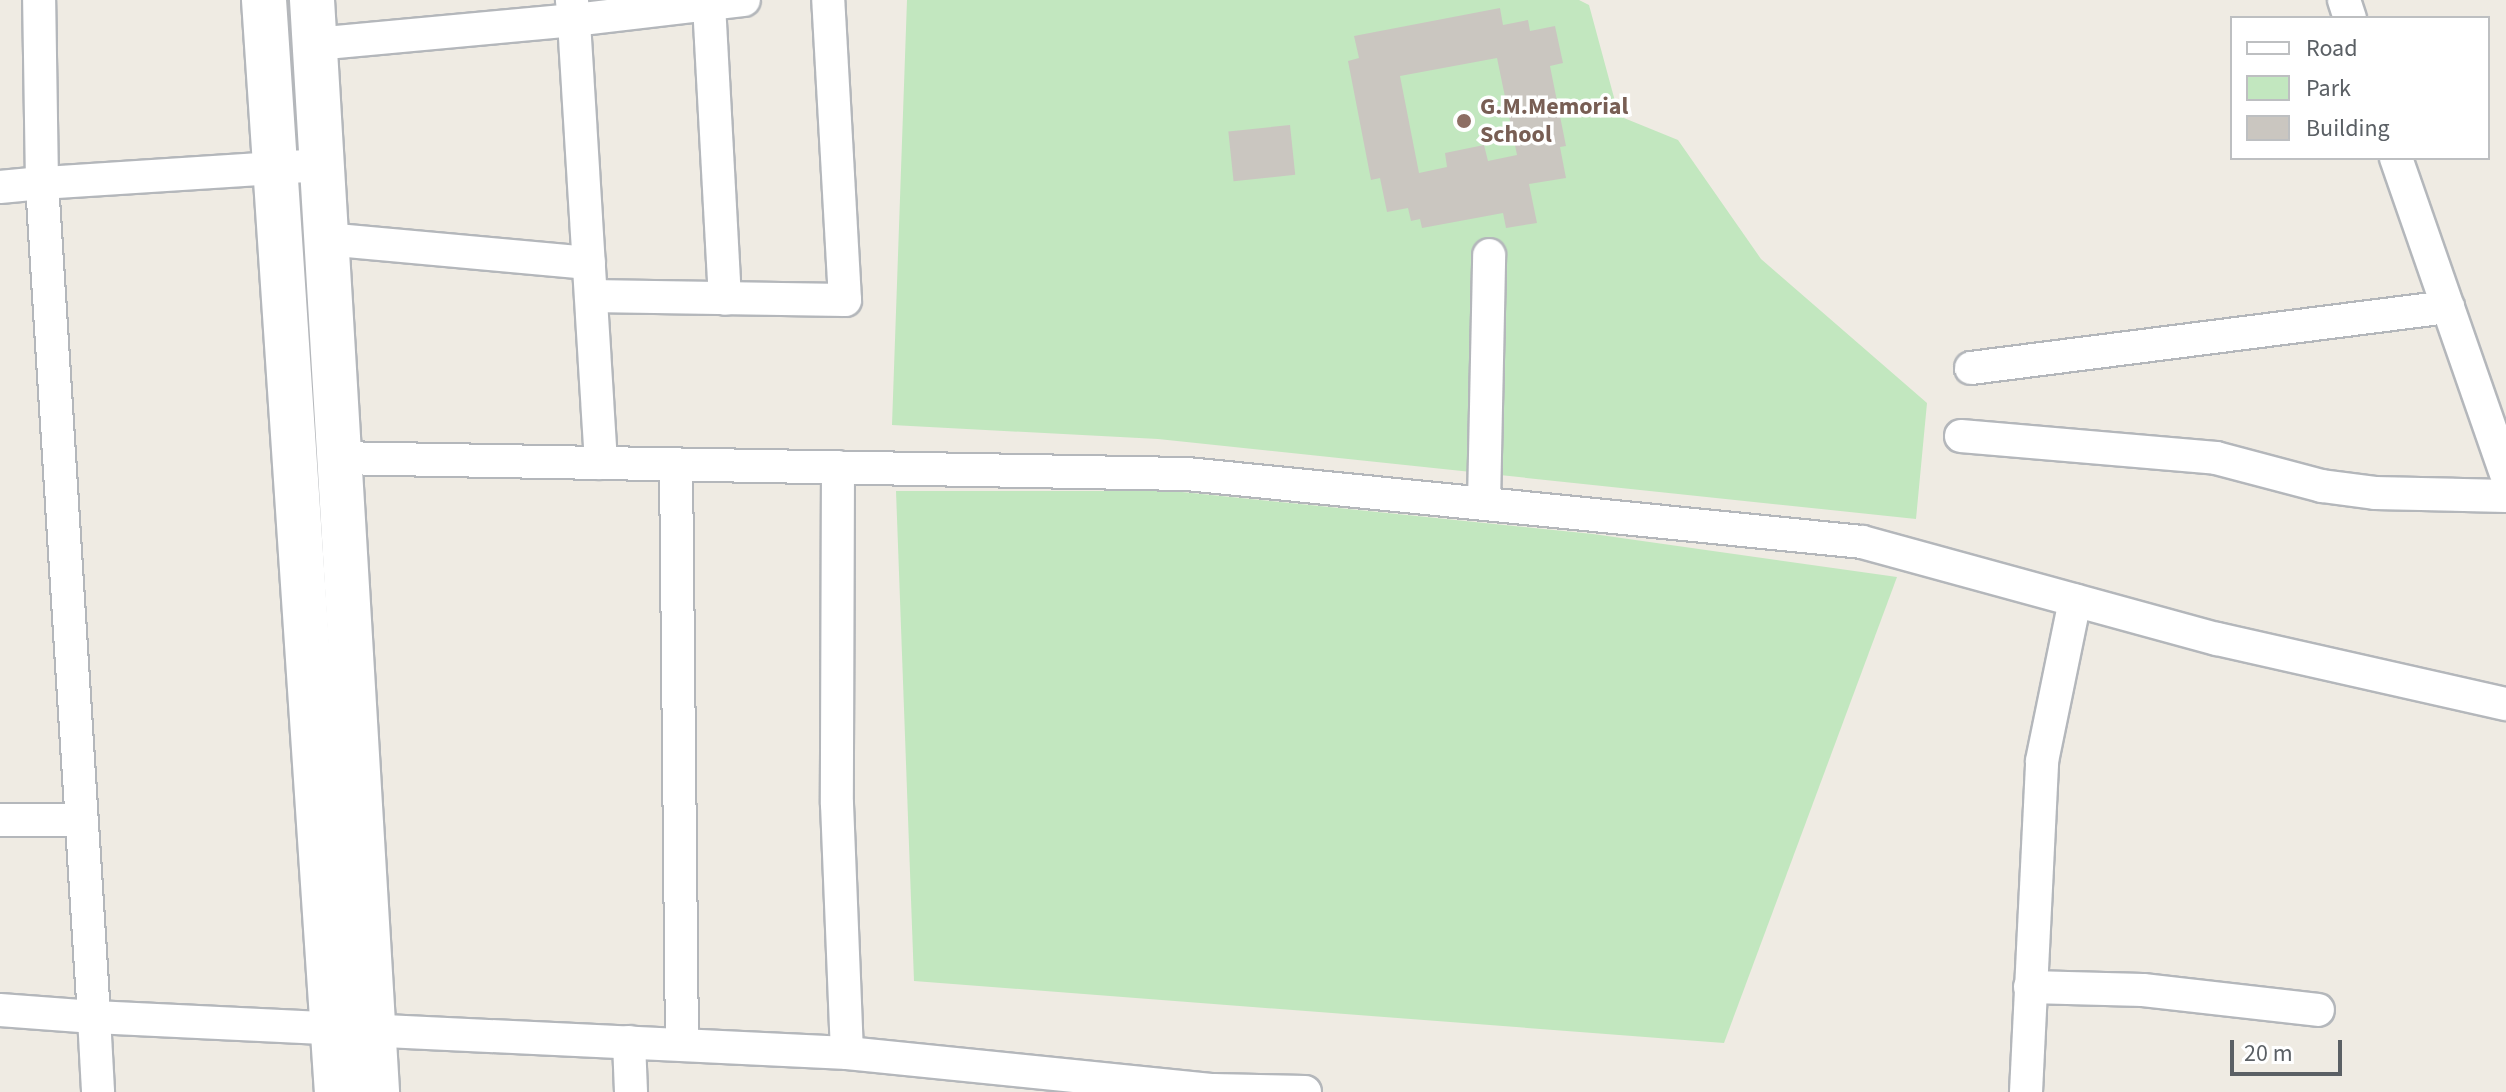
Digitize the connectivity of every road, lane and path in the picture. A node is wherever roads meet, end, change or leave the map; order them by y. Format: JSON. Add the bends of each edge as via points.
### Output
{"nodes":[{"id":1,"x":39,"y":0,"type":"edge"},
{"id":2,"x":264,"y":0,"type":"edge"},
{"id":3,"x":312,"y":0,"type":"edge"},
{"id":4,"x":744,"y":0,"type":"edge"},
{"id":5,"x":828,"y":0,"type":"edge"},
{"id":6,"x":709,"y":4,"type":"junction"},
{"id":7,"x":573,"y":10,"type":"edge"},
{"id":8,"x":315,"y":44,"type":"junction"},
{"id":9,"x":2397,"y":160,"type":"edge"},
{"id":10,"x":321,"y":165,"type":"junction"},
{"id":11,"x":273,"y":168,"type":"junction"},
{"id":12,"x":42,"y":183,"type":"junction"},
{"id":13,"x":0,"y":187,"type":"edge"},
{"id":14,"x":325,"y":239,"type":"junction"},
{"id":15,"x":1489,"y":255,"type":"dead end"},
{"id":16,"x":589,"y":263,"type":"junction"},
{"id":17,"x":591,"y":296,"type":"junction"},
{"id":18,"x":725,"y":299,"type":"junction"},
{"id":19,"x":2448,"y":307,"type":"junction"},
{"id":20,"x":1971,"y":368,"type":"dead end"},
{"id":21,"x":1961,"y":436,"type":"dead end"},
{"id":22,"x":336,"y":458,"type":"junction"},
{"id":23,"x":601,"y":463,"type":"junction"},
{"id":24,"x":676,"y":464,"type":"junction"},
{"id":25,"x":838,"y":467,"type":"junction"},
{"id":26,"x":2506,"y":473,"type":"edge"},
{"id":27,"x":2506,"y":496,"type":"edge"},
{"id":28,"x":1484,"y":503,"type":"junction"},
{"id":29,"x":2075,"y":600,"type":"junction"},
{"id":30,"x":2506,"y":704,"type":"edge"},
{"id":31,"x":0,"y":820,"type":"edge"},
{"id":32,"x":81,"y":820,"type":"junction"},
{"id":33,"x":2030,"y":987,"type":"junction"},
{"id":34,"x":0,"y":1010,"type":"edge"},
{"id":35,"x":2318,"y":1010,"type":"dead end"},
{"id":36,"x":94,"y":1017,"type":"junction"},
{"id":37,"x":352,"y":1026,"type":"junction"},
{"id":38,"x":629,"y":1042,"type":"junction"},
{"id":39,"x":682,"y":1043,"type":"junction"},
{"id":40,"x":847,"y":1053,"type":"junction"},
{"id":41,"x":1213,"y":1091,"type":"edge"},
{"id":42,"x":98,"y":1092,"type":"edge"},
{"id":43,"x":337,"y":1092,"type":"edge"},
{"id":44,"x":377,"y":1092,"type":"edge"},
{"id":45,"x":631,"y":1092,"type":"edge"},
{"id":46,"x":1305,"y":1092,"type":"edge"},
{"id":47,"x":2026,"y":1092,"type":"edge"}],
"edges":[{"from":1,"to":12,"type":"street"},
{"from":2,"to":11,"type":"main road"},
{"from":3,"to":8,"type":"main road"},
{"from":4,"to":6,"type":"street"},
{"from":5,"to":18,"type":"street","via":[[845,300]]},
{"from":6,"to":7,"type":"street"},
{"from":6,"to":18,"type":"street"},
{"from":7,"to":8,"type":"street"},
{"from":7,"to":16,"type":"street"},
{"from":8,"to":10,"type":"main road"},
{"from":9,"to":19,"type":"street"},
{"from":10,"to":11,"type":"street"},
{"from":10,"to":14,"type":"main road"},
{"from":11,"to":12,"type":"street"},
{"from":11,"to":37,"type":"main road"},
{"from":12,"to":13,"type":"street"},
{"from":12,"to":32,"type":"street"},
{"from":14,"to":16,"type":"street"},
{"from":14,"to":22,"type":"main road"},
{"from":15,"to":28,"type":"street"},
{"from":16,"to":17,"type":"street"},
{"from":17,"to":18,"type":"street"},
{"from":17,"to":23,"type":"street"},
{"from":19,"to":20,"type":"street"},
{"from":19,"to":26,"type":"street"},
{"from":21,"to":27,"type":"street","via":[[2216,458],[2322,486],[2375,493]]},
{"from":22,"to":23,"type":"street"},
{"from":22,"to":37,"type":"main road"},
{"from":23,"to":24,"type":"street"},
{"from":24,"to":25,"type":"street"},
{"from":24,"to":39,"type":"street"},
{"from":25,"to":28,"type":"street","via":[[1187,474]]},
{"from":25,"to":40,"type":"street","via":[[837,804]]},
{"from":28,"to":29,"type":"street","via":[[1862,542]]},
{"from":29,"to":30,"type":"street","via":[[2217,639]]},
{"from":29,"to":33,"type":"street","via":[[2042,761]]},
{"from":31,"to":32,"type":"street"},
{"from":32,"to":36,"type":"street"},
{"from":33,"to":35,"type":"street","via":[[2143,990]]},
{"from":33,"to":47,"type":"street"},
{"from":34,"to":36,"type":"street"},
{"from":36,"to":37,"type":"street"},
{"from":36,"to":42,"type":"street"},
{"from":37,"to":38,"type":"street"},
{"from":37,"to":43,"type":"main road"},
{"from":37,"to":44,"type":"main road"},
{"from":38,"to":39,"type":"street"},
{"from":38,"to":45,"type":"street"},
{"from":39,"to":40,"type":"street"},
{"from":40,"to":41,"type":"street"},
{"from":41,"to":46,"type":"street"}]}
